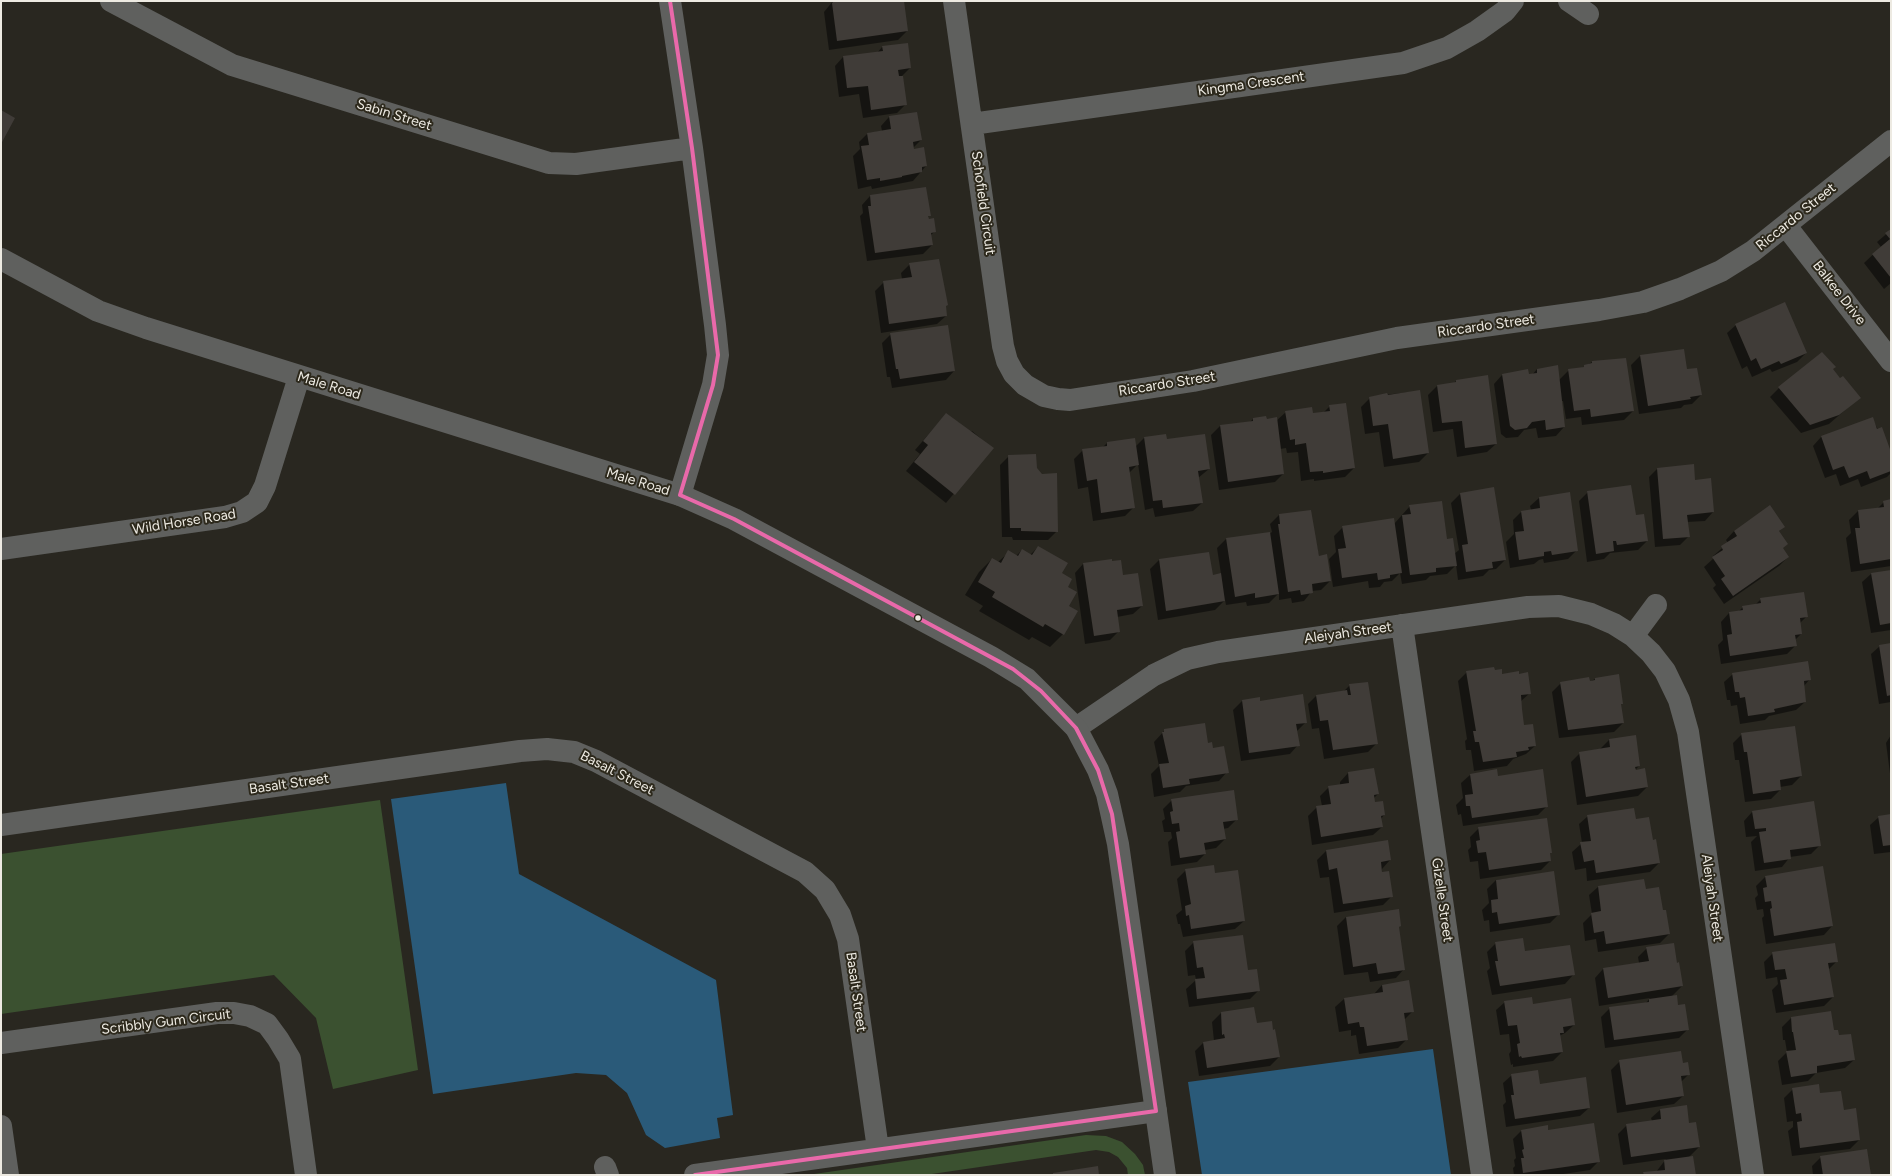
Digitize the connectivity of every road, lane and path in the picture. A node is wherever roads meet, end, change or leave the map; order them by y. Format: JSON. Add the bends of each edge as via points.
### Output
{"nodes":[{"id":1,"x":111,"y":1,"type":"edge"},
{"id":2,"x":670,"y":1,"type":"edge"},
{"id":3,"x":954,"y":1,"type":"edge"},
{"id":4,"x":1513,"y":1,"type":"edge"},
{"id":5,"x":1569,"y":1,"type":"edge"},
{"id":6,"x":1588,"y":14,"type":"dead end"},
{"id":7,"x":972,"y":124,"type":"junction"},
{"id":8,"x":1891,"y":141,"type":"edge"},
{"id":9,"x":692,"y":148,"type":"junction"},
{"id":10,"x":1786,"y":226,"type":"junction"},
{"id":11,"x":1,"y":259,"type":"edge"},
{"id":12,"x":1891,"y":361,"type":"edge"},
{"id":13,"x":299,"y":377,"type":"junction"},
{"id":14,"x":1036,"y":392,"type":"joint"},
{"id":15,"x":680,"y":495,"type":"junction"},
{"id":16,"x":1,"y":549,"type":"edge"},
{"id":17,"x":1656,"y":605,"type":"dead end"},
{"id":18,"x":1402,"y":625,"type":"junction"},
{"id":19,"x":1633,"y":636,"type":"junction"},
{"id":20,"x":1076,"y":728,"type":"junction"},
{"id":21,"x":1,"y":825,"type":"edge"},
{"id":22,"x":1,"y":1043,"type":"edge"},
{"id":23,"x":1156,"y":1111,"type":"junction"},
{"id":24,"x":1,"y":1126,"type":"edge"},
{"id":25,"x":878,"y":1149,"type":"junction"},
{"id":26,"x":8,"y":1175,"type":"edge"},
{"id":27,"x":306,"y":1175,"type":"edge"},
{"id":28,"x":695,"y":1175,"type":"edge"},
{"id":29,"x":1165,"y":1175,"type":"edge"},
{"id":30,"x":1482,"y":1175,"type":"edge"},
{"id":31,"x":1753,"y":1175,"type":"edge"}],
"edges":[{"from":1,"to":9,"type":"street","name":"Sabin Street","via":[[232,65],[548,163],[576,164]]},
{"from":2,"to":9,"type":"street"},
{"from":3,"to":7,"type":"street","name":"Schofield Circuit"},
{"from":4,"to":7,"type":"street","name":"Kingma Crescent","via":[[1505,11],[1447,48],[1403,63]]},
{"from":5,"to":6,"type":"street"},
{"from":7,"to":14,"type":"street","name":"Schofield Circuit","via":[[1003,346],[1014,374]]},
{"from":8,"to":10,"type":"street","name":"Riccardo Street"},
{"from":9,"to":15,"type":"street","via":[[718,355],[713,385]]},
{"from":10,"to":12,"type":"street","name":"Balkee Drive"},
{"from":10,"to":14,"type":"street","name":"Riccardo Street","via":[[1753,252],[1721,271],[1643,302],[1397,338],[1236,373],[1070,400]]},
{"from":11,"to":13,"type":"street","name":"Male Road","via":[[98,311]]},
{"from":13,"to":15,"type":"street","name":"Male Road"},
{"from":13,"to":16,"type":"street","name":"Wild Horse Road","via":[[266,486],[257,502],[242,512],[225,517]]},
{"from":15,"to":20,"type":"street","name":"Male Road","via":[[734,519],[1013,669],[1041,691]]},
{"from":17,"to":19,"type":"street"},
{"from":18,"to":19,"type":"street","name":"Aleiyah Street","via":[[1528,607],[1560,606],[1591,614]]},
{"from":18,"to":20,"type":"street","name":"Aleiyah Street","via":[[1218,652],[1187,659],[1154,675]]},
{"from":18,"to":30,"type":"street","name":"Gizelle Street"},
{"from":19,"to":31,"type":"street","name":"Aleiyah Street","via":[[1665,671],[1680,700],[1688,732]]},
{"from":20,"to":23,"type":"street","name":"Male Road","via":[[1098,770],[1112,814]]},
{"from":21,"to":25,"type":"street","name":"Basalt Street","via":[[520,751],[547,749],[574,752],[596,761],[805,872],[826,890],[840,915],[848,939]]},
{"from":22,"to":27,"type":"street","name":"Scribbly Gum Circuit","via":[[216,1013],[250,1016],[267,1024],[290,1059]]},
{"from":23,"to":25,"type":"street"},
{"from":23,"to":29,"type":"street","name":"Male Road"},
{"from":24,"to":26,"type":"street"},
{"from":25,"to":28,"type":"street"}]}
